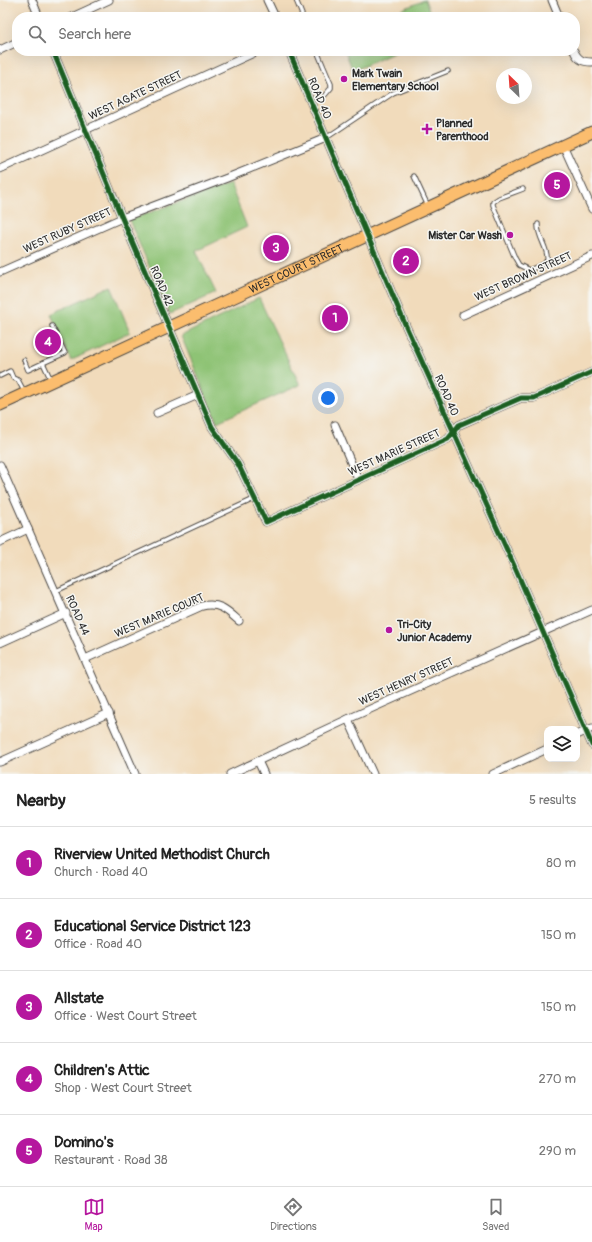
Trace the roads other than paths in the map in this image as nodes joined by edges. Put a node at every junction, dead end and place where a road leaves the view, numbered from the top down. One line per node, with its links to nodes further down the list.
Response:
1 (32, 0): 6 (street)
2 (109, 0): 7 (street)
3 (267, 0): 8 (street)
4 (296, 0): 9 (lane)
5 (552, 0): 10 (street)
6 (38, 12)
7 (83, 12)
8 (273, 12)
9 (301, 12)
10 (557, 12)
11 (12, 44): 12 (street)
12 (0, 50)
13 (55, 56): 21 (street, ROAD 42)
14 (247, 56): 21 (street, WEST AGATE STREET)
15 (291, 56): 23 (street, ROAD 40)
16 (319, 56): 20 (lane)
17 (576, 56): 18 (street)
18 (592, 62)
19 (448, 71): 23 (lane)
20 (325, 95)
21 (85, 130): 25 (street, WEST AGATE STREET); 30 (street, ROAD 42)
22 (592, 132): 24 (main road, WEST COURT STREET)
23 (326, 138): 30 (street, WEST RUBY STREET); 32 (street, ROAD 40)
24 (563, 144): 28 (main road, WEST COURT STREET); 29 (street)
25 (0, 169)
26 (414, 176): 28 (lane)
27 (523, 189): 31 (lane)
28 (428, 207): 32 (main road, WEST COURT STREET)
29 (592, 209)
30 (122, 218): 34 (street, WEST RUBY STREET); 37 (street, ROAD 42)
31 (538, 224)
32 (367, 235): 37 (main road, WEST COURT STREET); 48 (street, ROAD 40)
33 (592, 256): 35 (street, WEST BROWN STREET)
34 (0, 272)
35 (463, 315)
36 (52, 326): 39 (lane)
37 (169, 328): 42 (main road, WEST COURT STREET); 44 (street, ROAD 42)
38 (24, 360): 39 (lane)
39 (43, 363): 42 (lane)
40 (592, 372): 48 (street, WEST MARIE STREET)
41 (0, 376): 43 (lane)
42 (51, 381): 43 (main road, WEST COURT STREET)
43 (25, 393): 45 (main road, WEST COURT STREET)
44 (198, 395): 46 (street); 51 (street, ROAD 42)
45 (0, 405)
46 (157, 414)
47 (335, 425): 50 (street)
48 (453, 432): 50 (street, WEST MARIE STREET); 59 (street, ROAD 40)
49 (0, 465): 53 (street, ROAD 44)
50 (358, 479): 52 (street, WEST MARIE STREET)
51 (255, 499): 52 (street, ROAD 42); 55 (lane)
52 (266, 522)
53 (28, 529): 54 (street); 55 (street, ROAD 44)
54 (0, 542)
55 (56, 591): 57 (street, ROAD 44)
56 (592, 610): 59 (street, WEST HENRY STREET)
57 (66, 613): 60 (street); 61 (street, ROAD 44)
58 (239, 621): 61 (street, WEST MARIE COURT)
59 (543, 633): 63 (street, WEST HENRY STREET); 64 (street, ROAD 40)
60 (0, 643)
61 (85, 659): 62 (street, ROAD 44)
62 (108, 713): 68 (street); 69 (street, ROAD 44)
63 (348, 719): 67 (street, WEST HENRY STREET); 72 (street)
64 (589, 730): 65 (street, ROAD 40)
65 (592, 745)
66 (544, 750): 73 (street)
67 (258, 761): 70 (street, WEST HENRY STREET); 71 (street)
68 (0, 762)
69 (135, 774)
70 (230, 774)
71 (264, 774)
72 (373, 774)
73 (493, 774)

